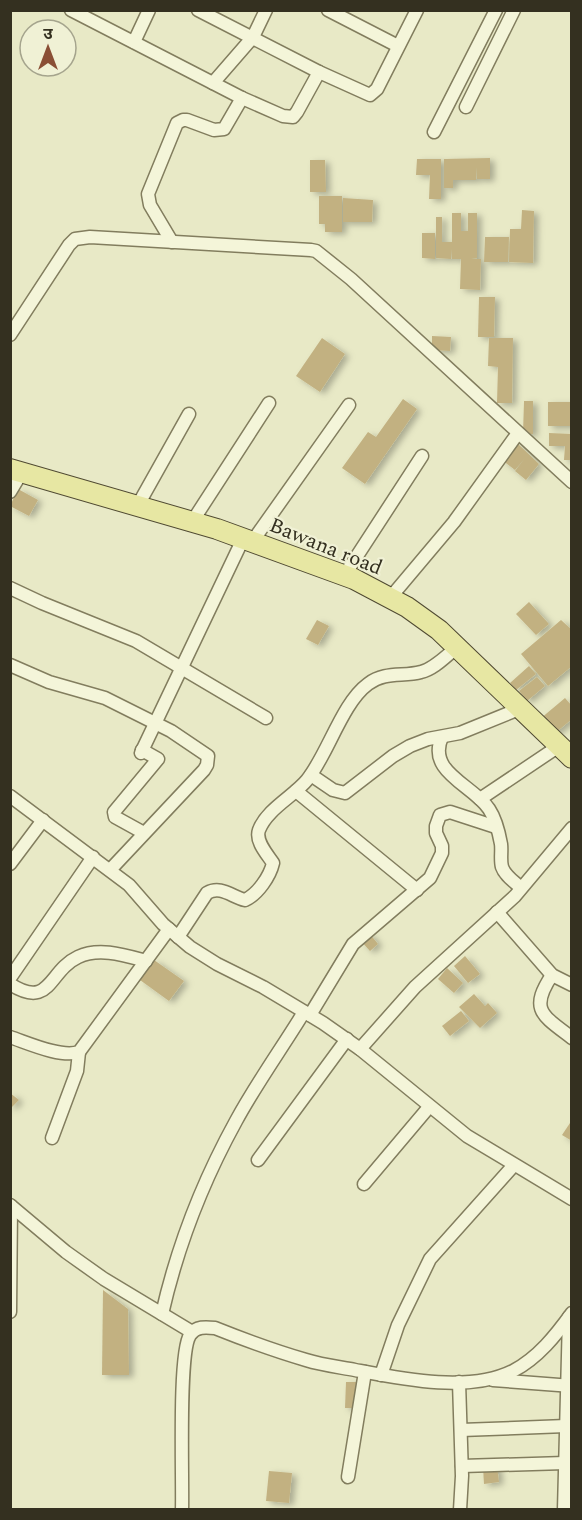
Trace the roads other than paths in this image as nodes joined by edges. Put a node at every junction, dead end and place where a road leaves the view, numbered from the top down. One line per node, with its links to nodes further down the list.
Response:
1 (71, 10): 11 (street)
2 (149, 10): 11 (street)
3 (198, 10): 9 (street)
4 (266, 10): 10 (street)
5 (328, 10): 12 (street)
6 (496, 10): 17 (street)
7 (514, 10): 16 (street)
8 (414, 12): 12 (street)
9 (215, 14): 10 (street)
10 (253, 37): 13 (street); 14 (street)
11 (134, 42): 14 (street)
12 (398, 46): 13 (street)
13 (319, 72): 15 (street)
14 (213, 83): 15 (street)
15 (242, 98): 18 (street)
16 (466, 107)
17 (434, 132)
18 (172, 242): 19 (street); 23 (street)
19 (10, 335)
20 (269, 403): 29 (street)
21 (349, 405): 30 (street)
22 (189, 414): 28 (street)
23 (518, 433): 26 (street); 33 (street)
24 (422, 456): 31 (street)
25 (16, 470): 27 (street); 28 (main road, Bawana road)
26 (572, 482)
27 (10, 492)
28 (138, 505): 29 (main road, Bawana road)
29 (192, 522): 30 (main road, Bawana road)
30 (248, 541): 31 (main road, Bawana road); 36 (street)
31 (344, 576): 33 (main road, Bawana road)
32 (10, 588): 36 (street)
33 (390, 598): 34 (main road, Bawana road)
34 (455, 649): 37 (main road, Bawana road); 42 (street)
35 (10, 665): 39 (street)
36 (181, 667): 38 (street); 39 (street)
37 (519, 709): 40 (street); 41 (main road, Bawana road)
38 (267, 718)
39 (155, 723): 49 (street); 49 (street)
40 (442, 737): 42 (street); 45 (street)
41 (565, 752): 45 (street)
42 (311, 775): 43 (street)
43 (296, 791): 54 (street); 56 (street)
44 (10, 796): 46 (street)
45 (480, 799): 47 (street)
46 (43, 820): 50 (street); 51 (street)
47 (496, 827): 53 (street); 54 (street)
48 (572, 828): 53 (street)
49 (144, 833): 52 (street)
50 (93, 857): 52 (street); 59 (street)
51 (10, 864)
52 (110, 870): 56 (street)
53 (521, 888): 55 (street)
54 (417, 890): 62 (street)
55 (497, 912): 58 (street); 66 (street)
56 (174, 933): 57 (street); 62 (street)
57 (146, 961): 60 (street); 67 (street)
58 (552, 975): 61 (street); 64 (street)
59 (10, 978)
60 (10, 984)
61 (572, 985)
62 (307, 1014): 65 (street); 76 (street)
63 (10, 1037): 67 (street)
64 (572, 1038)
65 (346, 1039): 66 (street); 70 (street)
66 (360, 1049): 68 (street)
67 (79, 1052): 69 (street)
68 (429, 1107): 71 (street); 72 (street)
69 (52, 1138)
70 (258, 1160)
71 (514, 1165): 73 (street); 81 (street)
72 (364, 1184)
73 (572, 1199)
74 (11, 1206): 75 (street); 76 (street)
75 (10, 1312)
76 (162, 1314): 78 (street)
77 (570, 1321): 79 (street); 82 (street)
78 (192, 1332): 80 (street); 91 (street)
79 (570, 1362): 84 (street)
80 (365, 1372): 81 (street); 89 (street)
81 (381, 1375): 83 (street)
82 (489, 1379): 83 (street); 84 (street)
83 (459, 1382): 86 (street)
84 (569, 1386): 85 (street)
85 (566, 1426): 86 (street); 87 (street)
86 (460, 1430): 88 (street)
87 (565, 1463): 88 (street); 90 (street)
88 (462, 1466): 92 (street)
89 (348, 1477)
90 (568, 1484): 93 (street)
91 (183, 1509)
92 (460, 1509)
93 (564, 1509)

